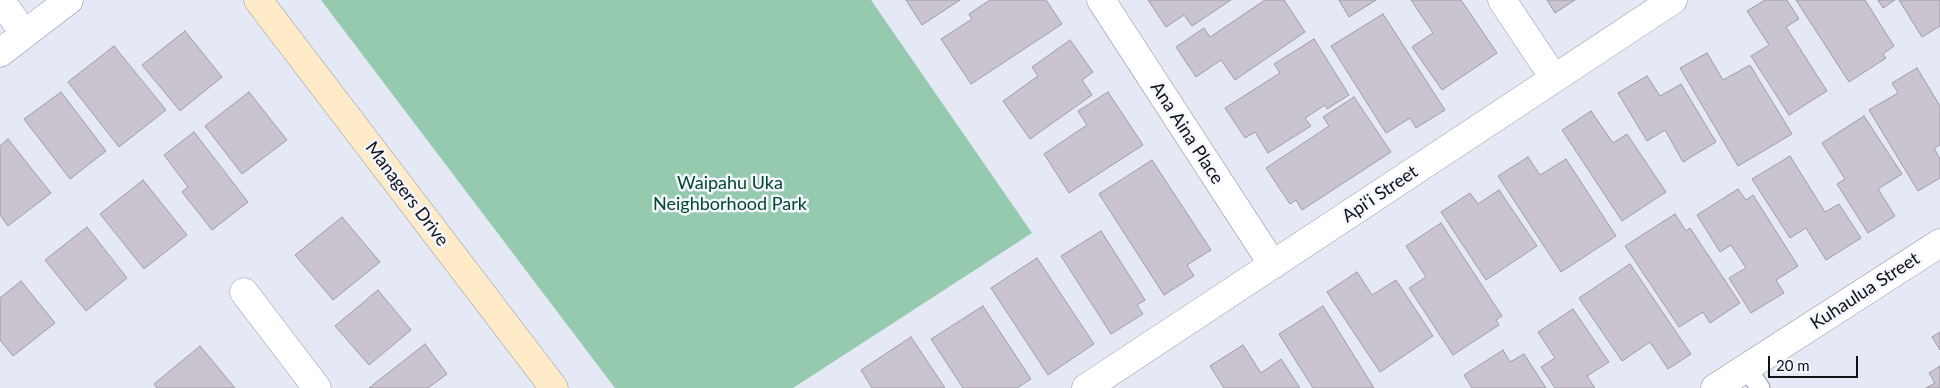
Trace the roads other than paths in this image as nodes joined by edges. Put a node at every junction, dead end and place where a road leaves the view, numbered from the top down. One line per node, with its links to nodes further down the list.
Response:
1 (0, 0): 7 (street)
2 (69, 0): 7 (street)
3 (258, 0): 15 (street, Managers Drive)
4 (1101, 0): 11 (street, Ana Aina Place)
5 (1502, 0): 9 (street)
6 (1673, 0): 9 (street, Apiʻi Street)
7 (25, 34): 8 (street)
8 (0, 53)
9 (1554, 78): 11 (street, Apiʻi Street)
10 (1940, 243): 13 (street, Kuhaulua Street)
11 (1274, 265): 16 (street, Apiʻi Street)
12 (244, 292): 14 (street)
13 (1753, 378): 17 (street, Kuhaulua Street)
14 (317, 388)
15 (554, 388)
16 (1086, 388)
17 (1715, 388)

